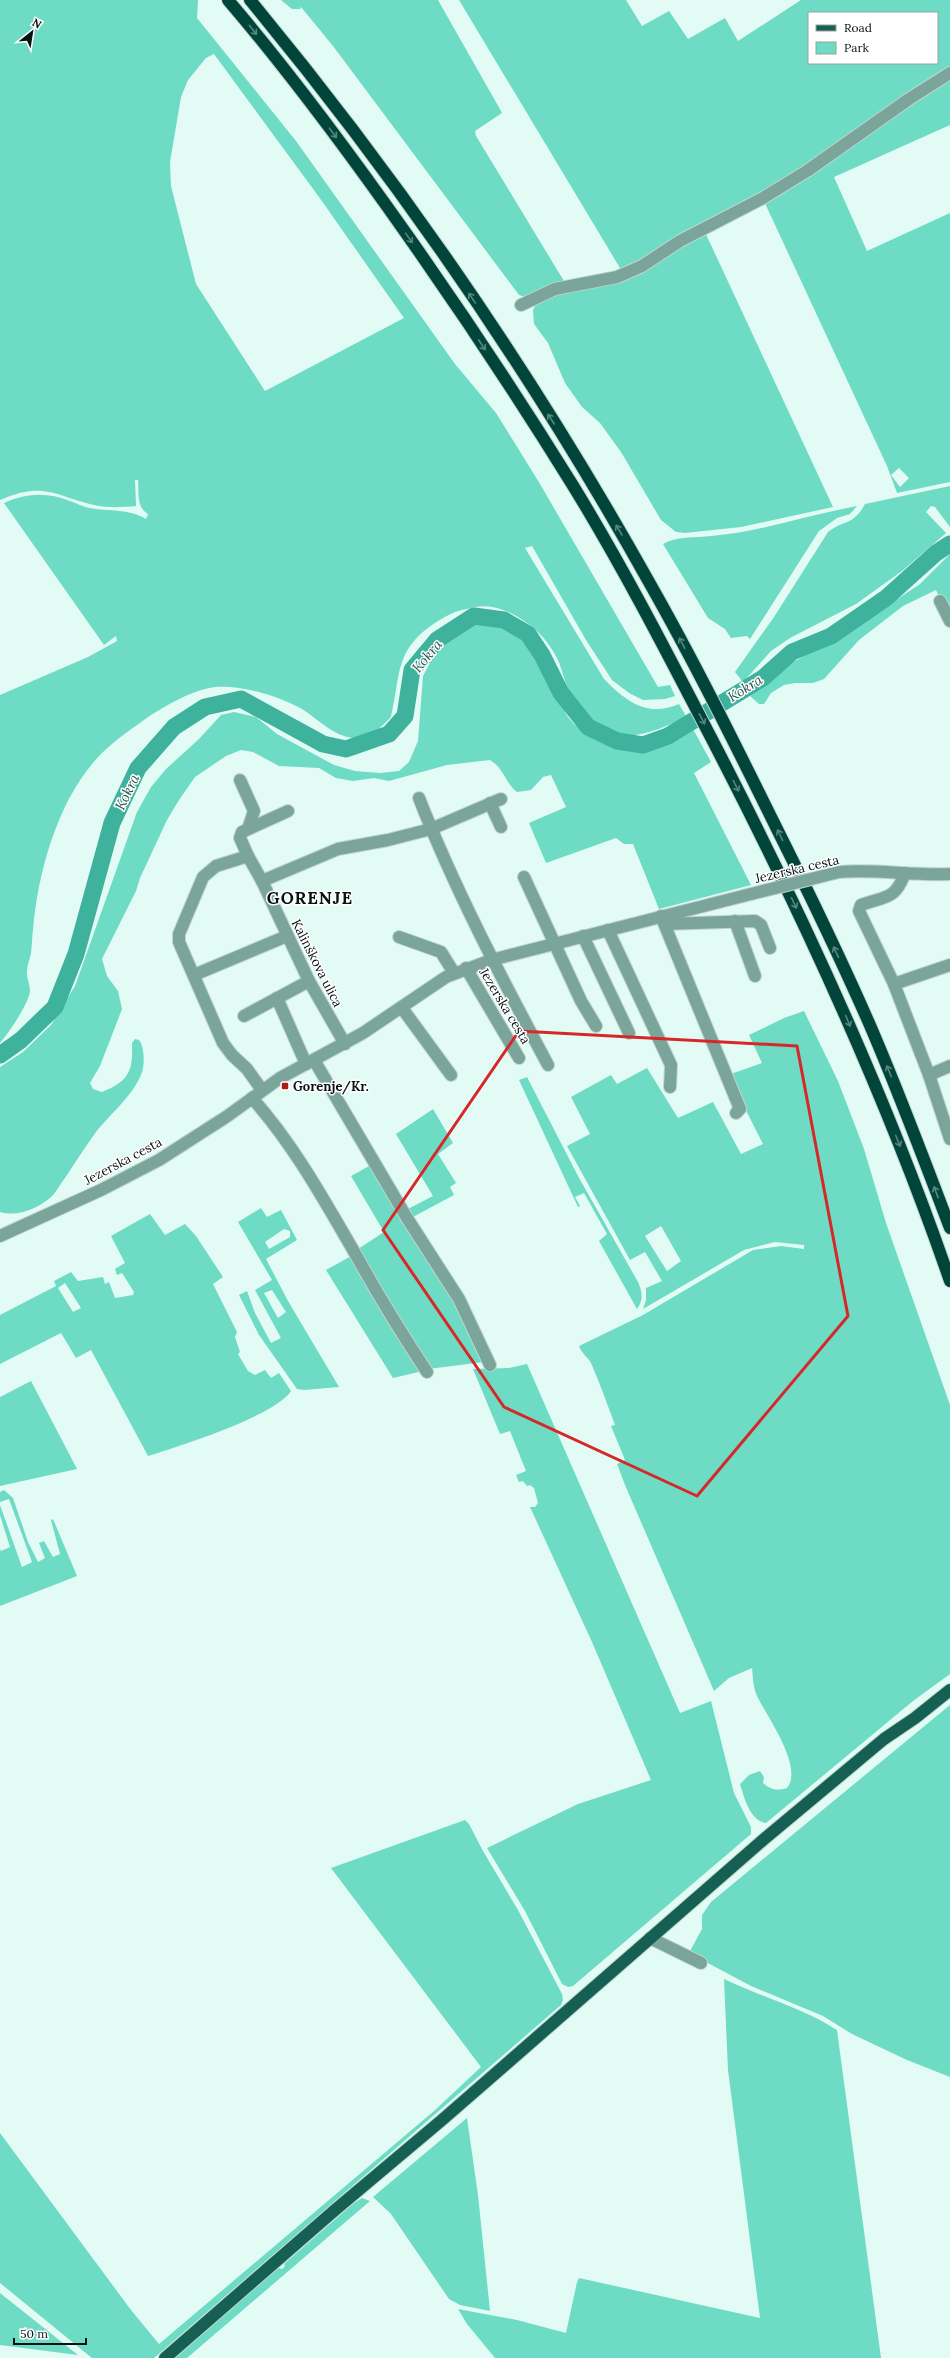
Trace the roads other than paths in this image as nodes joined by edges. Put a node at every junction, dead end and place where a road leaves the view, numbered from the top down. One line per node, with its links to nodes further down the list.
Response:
1 (228, 0): 52 (highway, one-way to 52)
2 (250, 0): 50 (highway, one-way to 2)
3 (950, 73): 4 (street)
4 (521, 305)
5 (940, 601): 6 (street)
6 (950, 621)
7 (240, 780): 11 (street)
8 (419, 798): 12 (street)
9 (288, 811): 11 (street)
10 (501, 827): 12 (street)
11 (248, 829): 13 (street, Kalinškova ulica)
12 (431, 829): 17 (street); 26 (street)
13 (248, 856): 17 (street, Kalinškova ulica); 30 (street)
14 (905, 873): 15 (street, Jezerska cesta); 18 (street, Jezerska cesta, bridge); 33 (street)
15 (946, 874)
16 (524, 876): 24 (street)
17 (262, 881): 21 (street, Kalinškova ulica)
18 (663, 920): 19 (street); 20 (street, Jezerska cesta); 48 (street)
19 (735, 921): 25 (street); 31 (street)
20 (608, 930): 22 (street, Jezerska cesta); 46 (street)
21 (287, 936): 30 (street); 32 (street, Kalinškova ulica)
22 (583, 936): 24 (street, Jezerska cesta); 38 (street)
23 (399, 937): 29 (street)
24 (554, 944): 26 (street, Jezerska cesta); 37 (street)
25 (770, 948)
26 (491, 960): 28 (street, Jezerska cesta); 42 (street, Jezerska cesta)
27 (950, 965): 33 (street)
28 (466, 968): 29 (street, Jezerska cesta); 40 (street, Jezerska cesta)
29 (454, 973): 35 (street, Jezerska cesta)
30 (194, 975): 47 (street)
31 (755, 976)
32 (309, 981): 34 (street); 39 (street, Kalinškova ulica)
33 (894, 984): 45 (street)
34 (277, 998): 36 (street); 41 (street)
35 (402, 1008): 39 (street, Jezerska cesta); 44 (street)
36 (244, 1016)
37 (596, 1026)
38 (629, 1033)
39 (345, 1044): 41 (street, Jezerska cesta)
40 (519, 1058)
41 (310, 1062): 47 (street, Jezerska cesta); 53 (street)
42 (548, 1065)
43 (950, 1066): 45 (street)
44 (451, 1075)
45 (929, 1075): 49 (street)
46 (670, 1087)
47 (257, 1094): 51 (street, Jezerska cesta); 54 (street)
48 (736, 1113)
49 (950, 1140)
50 (950, 1228)
51 (0, 1236)
52 (950, 1281)
53 (490, 1365)
54 (427, 1372)
55 (950, 1690): 56 (main road)
56 (650, 1938): 57 (street); 58 (main road)
57 (701, 1963)
58 (165, 2358)

